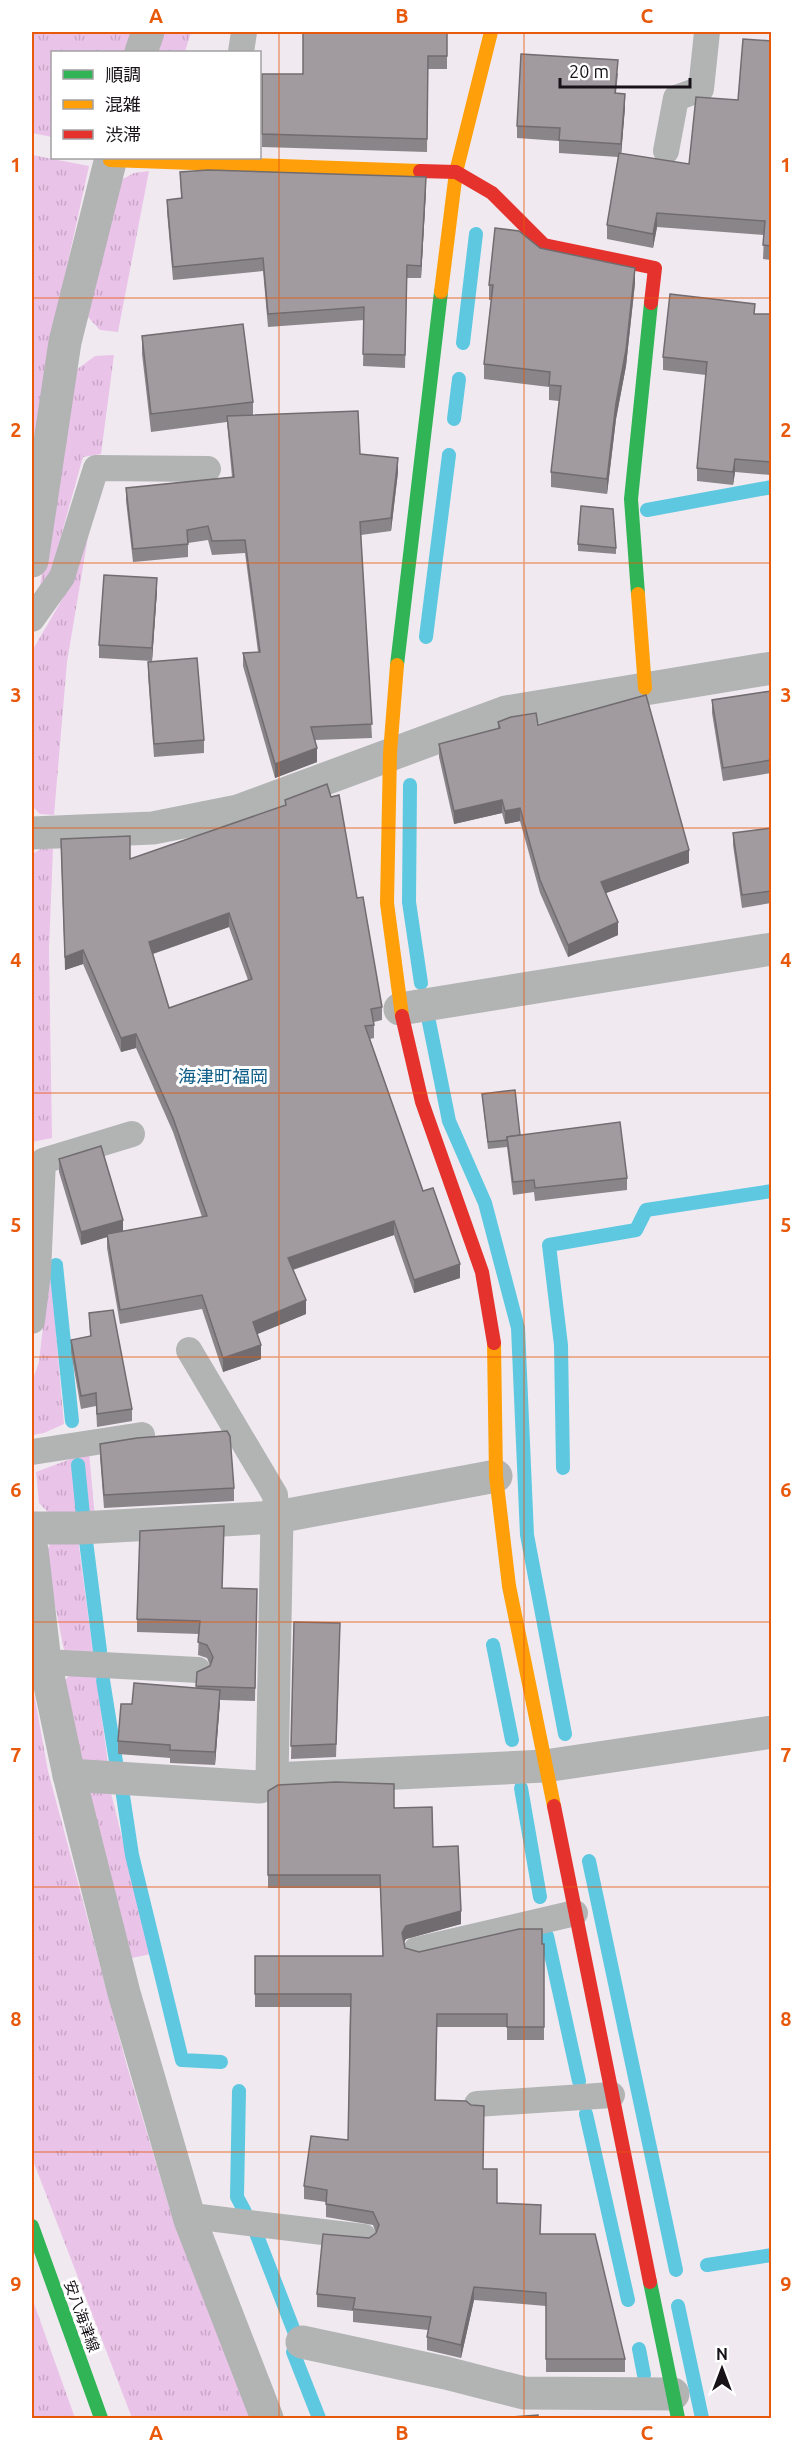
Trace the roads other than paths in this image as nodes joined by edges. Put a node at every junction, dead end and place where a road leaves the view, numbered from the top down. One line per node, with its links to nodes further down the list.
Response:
1 (147, 32): 5 (street)
2 (244, 32): 6 (lane)
3 (491, 32): 10 (street)
4 (707, 32): 7 (lane)
5 (141, 51)
6 (242, 51)
7 (666, 151)
8 (111, 159): 9 (street); 12 (street)
9 (250, 161): 10 (street)
10 (456, 172): 15 (street); 16 (street)
11 (208, 469): 13 (lane)
12 (32, 561)
13 (32, 620)
14 (771, 668): 15 (street)
15 (645, 688): 16 (street)
16 (390, 753): 17 (street); 19 (street)
17 (32, 833)
18 (771, 949): 19 (street)
19 (400, 1009): 25 (street)
20 (132, 1134): 21 (lane)
21 (32, 1321)
22 (189, 1350): 26 (lane)
23 (142, 1435): 24 (lane)
24 (32, 1452)
25 (496, 1476): 26 (street); 32 (street)
26 (277, 1517): 27 (street); 34 (street)
27 (32, 1528)
28 (32, 1550): 29 (street)
29 (45, 1662): 30 (lane); 33 (street)
30 (198, 1670)
31 (771, 1732): 32 (street)
32 (544, 1766): 34 (street); 35 (street)
33 (69, 1775): 34 (street); 39 (street)
34 (272, 1779)
35 (575, 1913): 36 (lane); 37 (street)
36 (416, 1950)
37 (612, 2095): 38 (lane); 43 (street)
38 (477, 2104)
39 (190, 2220): 41 (lane); 45 (street)
40 (32, 2226): 44 (street, 安八海津線)
41 (364, 2237)
42 (302, 2342): 43 (street)
43 (675, 2406)
44 (101, 2418)
45 (267, 2418)

